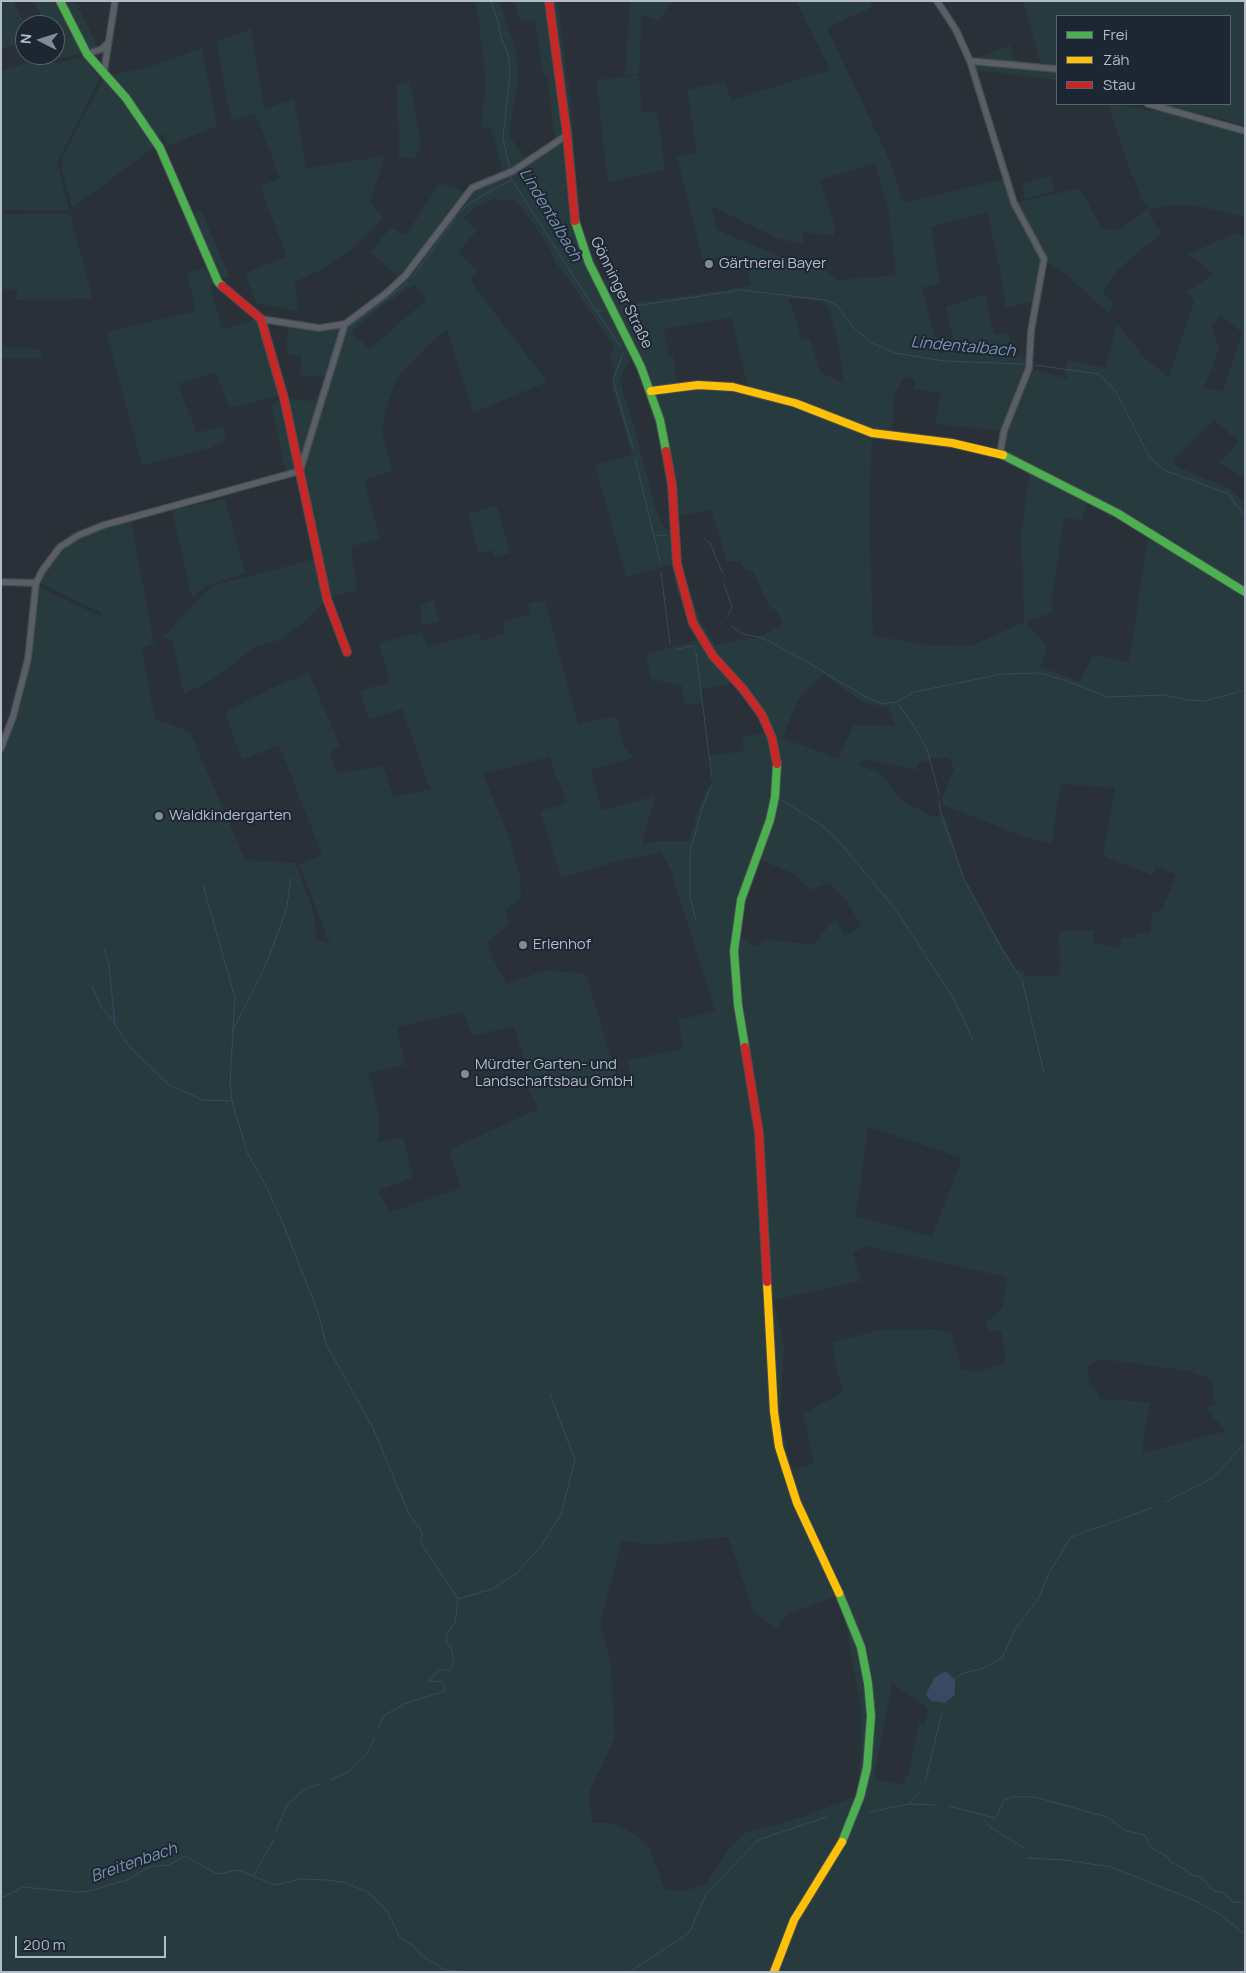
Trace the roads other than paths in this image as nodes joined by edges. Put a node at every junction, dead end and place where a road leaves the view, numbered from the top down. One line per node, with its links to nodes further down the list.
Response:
1 (60, 1): 6 (street)
2 (115, 1): 5 (street)
3 (549, 1): 12 (street, Gönninger Straße)
4 (937, 1): 7 (street)
5 (107, 44): 6 (street); 9 (street)
6 (87, 54): 9 (street)
7 (970, 61): 8 (street); 16 (street)
8 (1056, 69)
9 (104, 72): 13 (street)
10 (1152, 105): 11 (street)
11 (1245, 131)
12 (567, 135): 14 (street); 15 (street, Gönninger Straße)
13 (261, 319): 14 (street); 17 (street)
14 (345, 324): 17 (street)
15 (651, 391): 16 (street); 23 (street, Gönninger Straße)
16 (1000, 454): 20 (street)
17 (300, 471): 19 (street); 21 (street)
18 (1, 582): 19 (street)
19 (36, 583): 22 (street)
20 (1245, 592)
21 (347, 652)
22 (1, 748)
23 (774, 1972)

